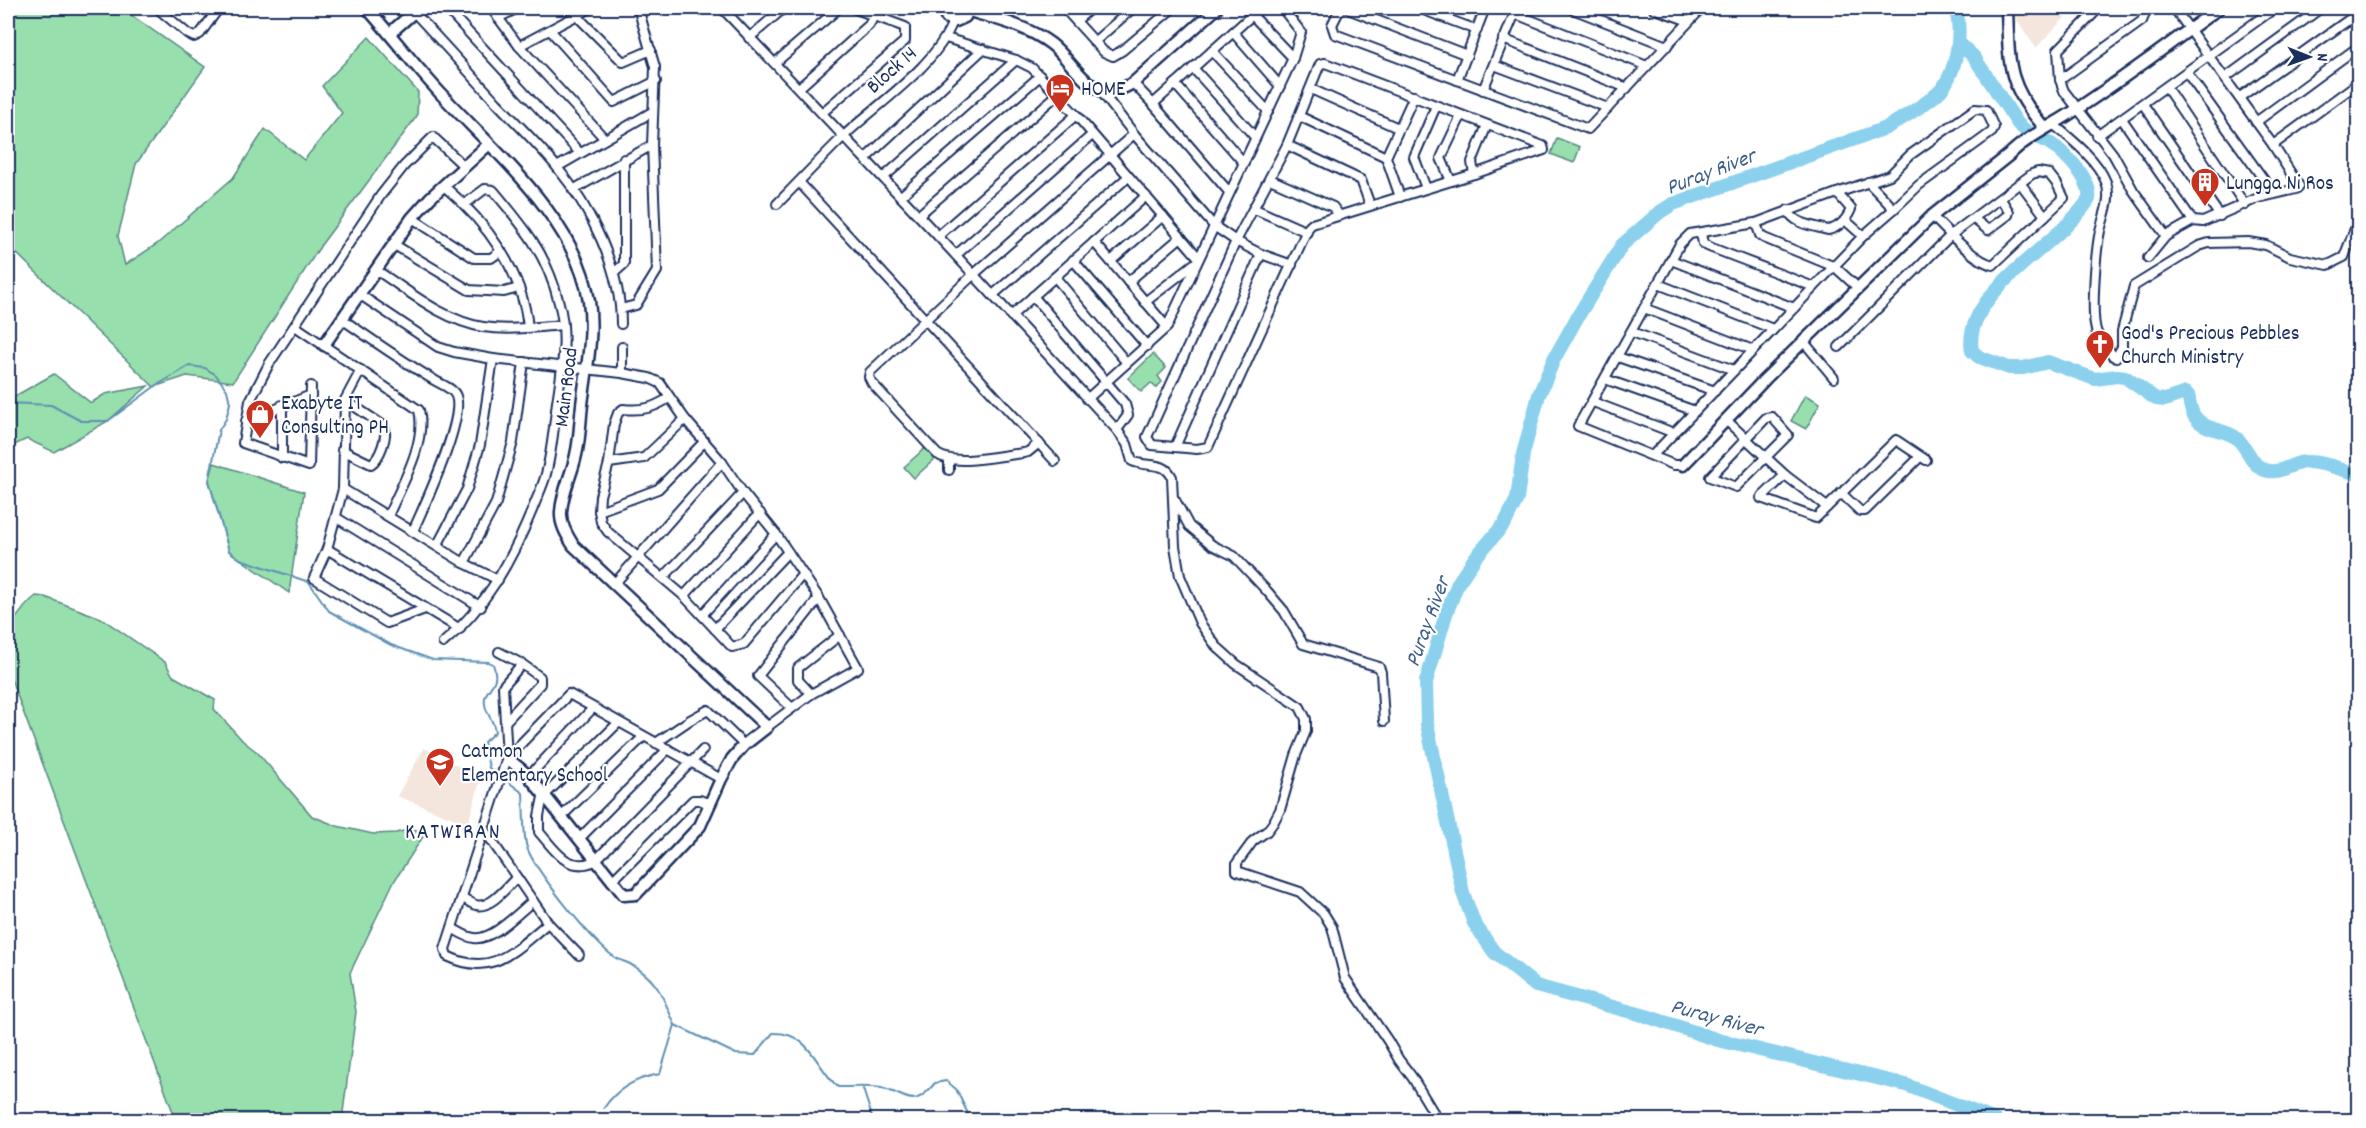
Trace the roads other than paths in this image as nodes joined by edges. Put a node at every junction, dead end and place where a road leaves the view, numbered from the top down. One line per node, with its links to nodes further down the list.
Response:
1 (157, 8): 2 (street)
2 (219, 8)
3 (367, 8): 49 (street, Main Road)
4 (446, 8): 114 (street)
5 (491, 8): 41 (street)
6 (518, 8): 41 (street)
7 (591, 8): 38 (street)
8 (638, 8): 59 (street)
9 (734, 8): 37 (street)
10 (784, 8): 51 (street)
11 (839, 8): 65 (street)
12 (853, 8): 40 (street)
13 (941, 8): 43 (street)
14 (1064, 8): 44 (street)
15 (1091, 8): 44 (street)
16 (1133, 8): 54 (street)
17 (1173, 8): 54 (street)
18 (1217, 8): 75 (street)
19 (1260, 8): 39 (street)
20 (1282, 8): 63 (street)
21 (1418, 8): 48 (street)
22 (1485, 8): 48 (street)
23 (1570, 8): 56 (street)
24 (1656, 8): 45 (street)
25 (1702, 8): 45 (street)
26 (2007, 8): 102 (street)
27 (2099, 8): 73 (street)
28 (2140, 8): 73 (street)
29 (2174, 8): 46 (street)
30 (2219, 8): 46 (street)
31 (2275, 8): 62 (street)
32 (2320, 8): 71 (street)
33 (2348, 8): 42 (street)
34 (412, 9): 49 (street); 121 (street)
35 (969, 9): 43 (street); 83 (street)
36 (1515, 10): 53 (street); 67 (street)
37 (725, 11): 51 (street)
38 (576, 15): 47 (street); 59 (street)
39 (1252, 15): 50 (street); 63 (street)
40 (873, 16): 80 (street); 95 (street)
41 (498, 18): 55 (street)
42 (2356, 19): 87 (street)
43 (953, 21): 52 (street, Block 14)
44 (1076, 21): 54 (street)
45 (1689, 21): 56 (street)
46 (2189, 29): 62 (street); 92 (street)
47 (550, 30): 55 (street); 74 (street)
48 (1477, 30): 61 (street)
49 (387, 31): 110 (street, Main Road)
50 (1233, 32): 60 (street); 78 (street)
51 (749, 38): 65 (street)
52 (946, 38): 58 (street); 106 (street, Block 14)
53 (1503, 39): 66 (street); 81 (street)
54 (1094, 42)
55 (519, 46): 109 (street)
56 (1667, 46): 67 (street)
57 (2358, 47): 100 (street)
58 (982, 49): 64 (street); 116 (street)
59 (651, 50): 74 (street)
60 (1212, 51): 68 (street); 93 (street)
61 (1467, 55): 72 (street); 72 (street)
62 (2209, 55): 69 (street); 71 (street)
63 (1293, 58): 78 (street)
64 (1016, 60): 70 (street); 123 (street)
65 (775, 63): 80 (street)
66 (1494, 65): 84 (street); 91 (street)
67 (1647, 66): 81 (street)
68 (1193, 68): 77 (street); 108 (street)
69 (2187, 73): 79 (street); 135 (street)
70 (1040, 76): 85 (street); 136 (street)
71 (2225, 78): 87 (street)
72 (1457, 80): 84 (street)
73 (2060, 80): 92 (street)
74 (656, 81): 94 (street)
75 (1133, 83): 83 (street); 88 (street)
76 (2358, 83): 113 (street)
77 (1175, 84): 88 (street); 119 (street)
78 (1280, 86): 93 (street)
79 (2166, 87): 89 (street); 143 (street)
80 (799, 88): 95 (street)
81 (1627, 88): 91 (street)
82 (1311, 89): 86 (street); 97 (street); 103 (street)
83 (1100, 90): 104 (street)
84 (1483, 90): 91 (street)
85 (1057, 95): 96 (street); 147 (street)
86 (1414, 96): 90 (street); 103 (street)
87 (2240, 97): 100 (street)
88 (1153, 104): 133 (street)
89 (2143, 104): 99 (street); 152 (street)
90 (1436, 105): 98 (street); 131 (street)
91 (1608, 108)
92 (2077, 110): 102 (street); 107 (street)
93 (1268, 111): 108 (street)
94 (652, 112): 109 (street); 111 (street)
95 (823, 112): 106 (street)
96 (1076, 115): 105 (street); 163 (street)
97 (1299, 116): 112 (street); 117 (street)
98 (1461, 116): 101 (street); 126 (street)
99 (2122, 119): 107 (street); 156 (street)
100 (2256, 122): 113 (street)
101 (1487, 125): 122 (street); 122 (street)
102 (2049, 126): 150 (street); 157 (street)
103 (1398, 128): 117 (street)
104 (1134, 134): 115 (street); 159 (street)
105 (1092, 135): 115 (street); 172 (street)
106 (844, 136): 116 (street); 127 (street, Block 14)
107 (2097, 136): 165 (street)
108 (1255, 137): 119 (street)
109 (605, 140): 114 (street)
110 (488, 145): 120 (street); 217 (street, Main Road)
111 (652, 145): 118 (street); 195 (street)
112 (1287, 145): 125 (street); 142 (street)
113 (2273, 145): 135 (street)
114 (580, 153): 121 (street)
115 (1110, 156): 124 (street); 182 (street)
116 (866, 158): 123 (street)
117 (1386, 158): 138 (street)
118 (624, 159): 132 (street); 181 (street)
119 (1244, 162): 133 (street)
120 (465, 166): 130 (street); 201 (street)
121 (557, 167): 132 (street)
122 (1474, 174): 126 (street)
123 (884, 177): 136 (street)
124 (1128, 177): 137 (street); 190 (street)
125 (1270, 179): 144 (street); 148 (street)
126 (1451, 181): 131 (street)
127 (799, 182): 141 (street, Block 14); 198 (street)
128 (1868, 182): 134 (street); 145 (street); 145 (street)
129 (2021, 184): 139 (street); 151 (street); 151 (street)
130 (444, 186): 140 (street); 153 (street)
131 (1426, 188): 138 (street)
132 (573, 190): 181 (street)
133 (1229, 192): 159 (street)
134 (1837, 192): 146 (street); 155 (street)
135 (2274, 195): 143 (street)
136 (901, 196): 147 (street)
137 (1146, 196): 149 (street); 167 (street)
138 (1400, 196): 142 (street)
139 (2001, 199): 154 (street); 154 (street)
140 (465, 204): 170 (street); 200 (street)
141 (777, 204)
142 (1371, 205): 148 (street)
143 (2245, 205): 152 (street)
144 (1255, 209): 160 (street); 168 (street)
145 (1894, 209): 164 (street)
146 (1788, 210): 155 (street); 158 (street)
147 (920, 215): 163 (street)
148 (1339, 215): 160 (street)
149 (1163, 216): 166 (street); 177 (street)
150 (1932, 216): 162 (street); 187 (street)
151 (2044, 216): 162 (street)
152 (2220, 216): 156 (street)
153 (412, 218): 169 (street); 170 (street)
154 (1974, 219): 162 (street)
155 (1845, 220): 164 (street)
156 (2193, 221): 165 (street)
157 (2358, 221)
158 (1756, 223): 161 (street); 179 (street)
159 (1214, 226): 168 (street); 175 (street)
160 (1307, 232): 178 (street)
161 (1701, 233): 176 (street); 186 (street)
162 (1951, 235): 210 (street)
163 (938, 236): 172 (street)
164 (1863, 236): 179 (street)
165 (2166, 236): 173 (street)
166 (1181, 237): 175 (street); 184 (street)
167 (1094, 242): 174 (street); 177 (street)
168 (1236, 242): 171 (street); 239 (street)
169 (393, 244): 180 (street); 188 (street)
170 (501, 251): 188 (street)
171 (1261, 254): 178 (street); 239 (street)
172 (956, 255): 182 (street)
173 (2148, 258)
174 (1073, 260): 183 (street); 208 (street)
175 (1197, 260): 192 (street); 202 (street)
176 (1671, 260): 185 (street); 194 (street)
177 (1111, 261): 184 (street)
178 (1292, 265): 239 (street)
179 (1835, 267): 186 (street); 187 (street)
180 (376, 270): 189 (street); 203 (street)
181 (614, 273): 195 (street)
182 (973, 275): 190 (street); 198 (street)
183 (1055, 277): 191 (street); 215 (street)
184 (1128, 282): 192 (street)
185 (1658, 284): 193 (street); 204 (street)
186 (1814, 287): 194 (street)
187 (1857, 287): 206 (street)
188 (519, 288): 203 (street)
189 (359, 294): 197 (street); 213 (street)
190 (993, 295): 196 (street)
191 (1033, 296): 196 (street); 223 (street)
192 (1146, 302): 202 (street)
193 (1644, 308): 205 (street); 211 (street)
194 (1794, 308): 204 (street)
195 (621, 309): 199 (street)
196 (1011, 316): 226 (street)
197 (342, 319): 207 (street); 260 (street)
198 (926, 320): 238 (street); 244 (street)
199 (621, 324)
200 (563, 325): 203 (street); 216 (street)
201 (295, 326): 207 (street); 233 (street)
202 (1167, 327): 208 (street)
203 (528, 328)
204 (1773, 329): 211 (street)
205 (1632, 332): 212 (street); 219 (street)
206 (1804, 342): 221 (street); 232 (street)
207 (324, 345): 218 (street)
208 (1147, 346): 215 (street)
209 (622, 347): 220 (street)
210 (1839, 347)
211 (1753, 350): 219 (street)
212 (1618, 357): 222 (street); 224 (street)
213 (493, 359): 214 (street); 262 (street)
214 (524, 362): 216 (street); 266 (street)
215 (1127, 363): 223 (street)
216 (563, 365): 217 (street); 269 (street)
217 (588, 369): 220 (street); 270 (street, Main Road)
218 (361, 370): 227 (street); 258 (street)
219 (1734, 370): 224 (street)
220 (622, 373): 225 (street)
221 (1834, 378)
222 (1605, 379): 228 (street); 230 (street)
223 (1107, 382): 226 (street); 234 (street)
224 (1714, 391): 230 (street)
225 (669, 398): 231 (street); 247 (street)
226 (1087, 399): 234 (street)
227 (345, 400): 240 (street); 240 (street)
228 (1593, 402): 235 (street); 241 (street)
229 (282, 405): 233 (street); 243 (street); 243 (street)
230 (1695, 411): 235 (street)
231 (686, 419): 237 (street); 247 (street)
232 (1726, 420): 236 (street); 248 (street)
233 (246, 421): 243 (street)
234 (1117, 430): 254 (street)
235 (1674, 433): 241 (street)
236 (1746, 439): 242 (street); 242 (street); 242 (street)
237 (704, 442): 246 (street); 256 (street)
238 (1039, 443): 244 (street); 245 (street)
239 (1174, 447)
240 (342, 450): 251 (street)
241 (1653, 455): 248 (street)
242 (1765, 457): 250 (street)
243 (282, 458)
244 (949, 460): 249 (street)
245 (1055, 460)
246 (722, 462): 252 (street); 265 (street)
247 (609, 463): 256 (street)
248 (1683, 465)
249 (950, 470)
250 (1785, 475): 255 (street); 255 (street)
251 (343, 489): 258 (street); 259 (street)
252 (743, 493): 257 (street); 268 (street)
253 (1841, 493): 253 (street); 255 (street)
254 (1174, 498): 285 (street); 311 (street)
255 (1827, 507)
256 (598, 511): 265 (street)
257 (760, 513): 261 (street); 271 (street)
258 (388, 516): 260 (street)
259 (337, 518): 263 (street); 273 (street)
260 (413, 531): 262 (street)
261 (776, 534): 264 (street); 275 (street)
262 (437, 546): 266 (street)
263 (327, 549): 274 (street); 274 (street)
264 (788, 552): 267 (street); 277 (street)
265 (636, 557): 268 (street); 270 (street)
266 (464, 562): 269 (street)
267 (803, 574): 272 (street); 277 (street)
268 (663, 578): 271 (street)
269 (498, 580): 273 (street)
270 (615, 583): 288 (street, Main Road)
271 (684, 596): 275 (street)
272 (819, 598): 278 (street); 284 (street)
273 (481, 607): 276 (street)
274 (425, 609): 276 (street)
275 (702, 615): 277 (street)
276 (460, 629): 279 (street)
277 (715, 629)
278 (840, 635): 282 (street); 282 (street)
279 (443, 643)
280 (499, 652): 281 (street)
281 (522, 664): 286 (street); 286 (street)
282 (811, 694): 284 (street)
283 (592, 708): 287 (street); 294 (street); 296 (street)
284 (792, 708): 288 (street)
285 (1384, 721)
286 (505, 722): 294 (street)
287 (618, 723): 289 (street); 298 (street)
288 (766, 727): 291 (street)
289 (643, 736): 290 (street); 300 (street)
290 (657, 743): 291 (street); 292 (street)
291 (744, 745): 297 (street)
292 (668, 749): 295 (street); 302 (street)
293 (703, 750): 295 (street)
294 (507, 759): 296 (street); 301 (street)
295 (690, 761): 297 (street); 303 (street)
296 (529, 776): 298 (street)
297 (721, 779): 299 (street)
298 (543, 796): 300 (street); 303 (street)
299 (710, 804): 305 (street); 305 (street)
300 (561, 817): 302 (street)
301 (485, 831): 304 (street); 306 (street)
302 (579, 839): 303 (street)
303 (595, 861): 305 (street)
304 (516, 878): 306 (street); 307 (street)
305 (612, 881)
306 (463, 898): 309 (street)
307 (533, 901): 308 (street); 309 (street)
308 (548, 923): 309 (street); 310 (street)
309 (452, 928)
310 (579, 955)
311 (1438, 1120)

